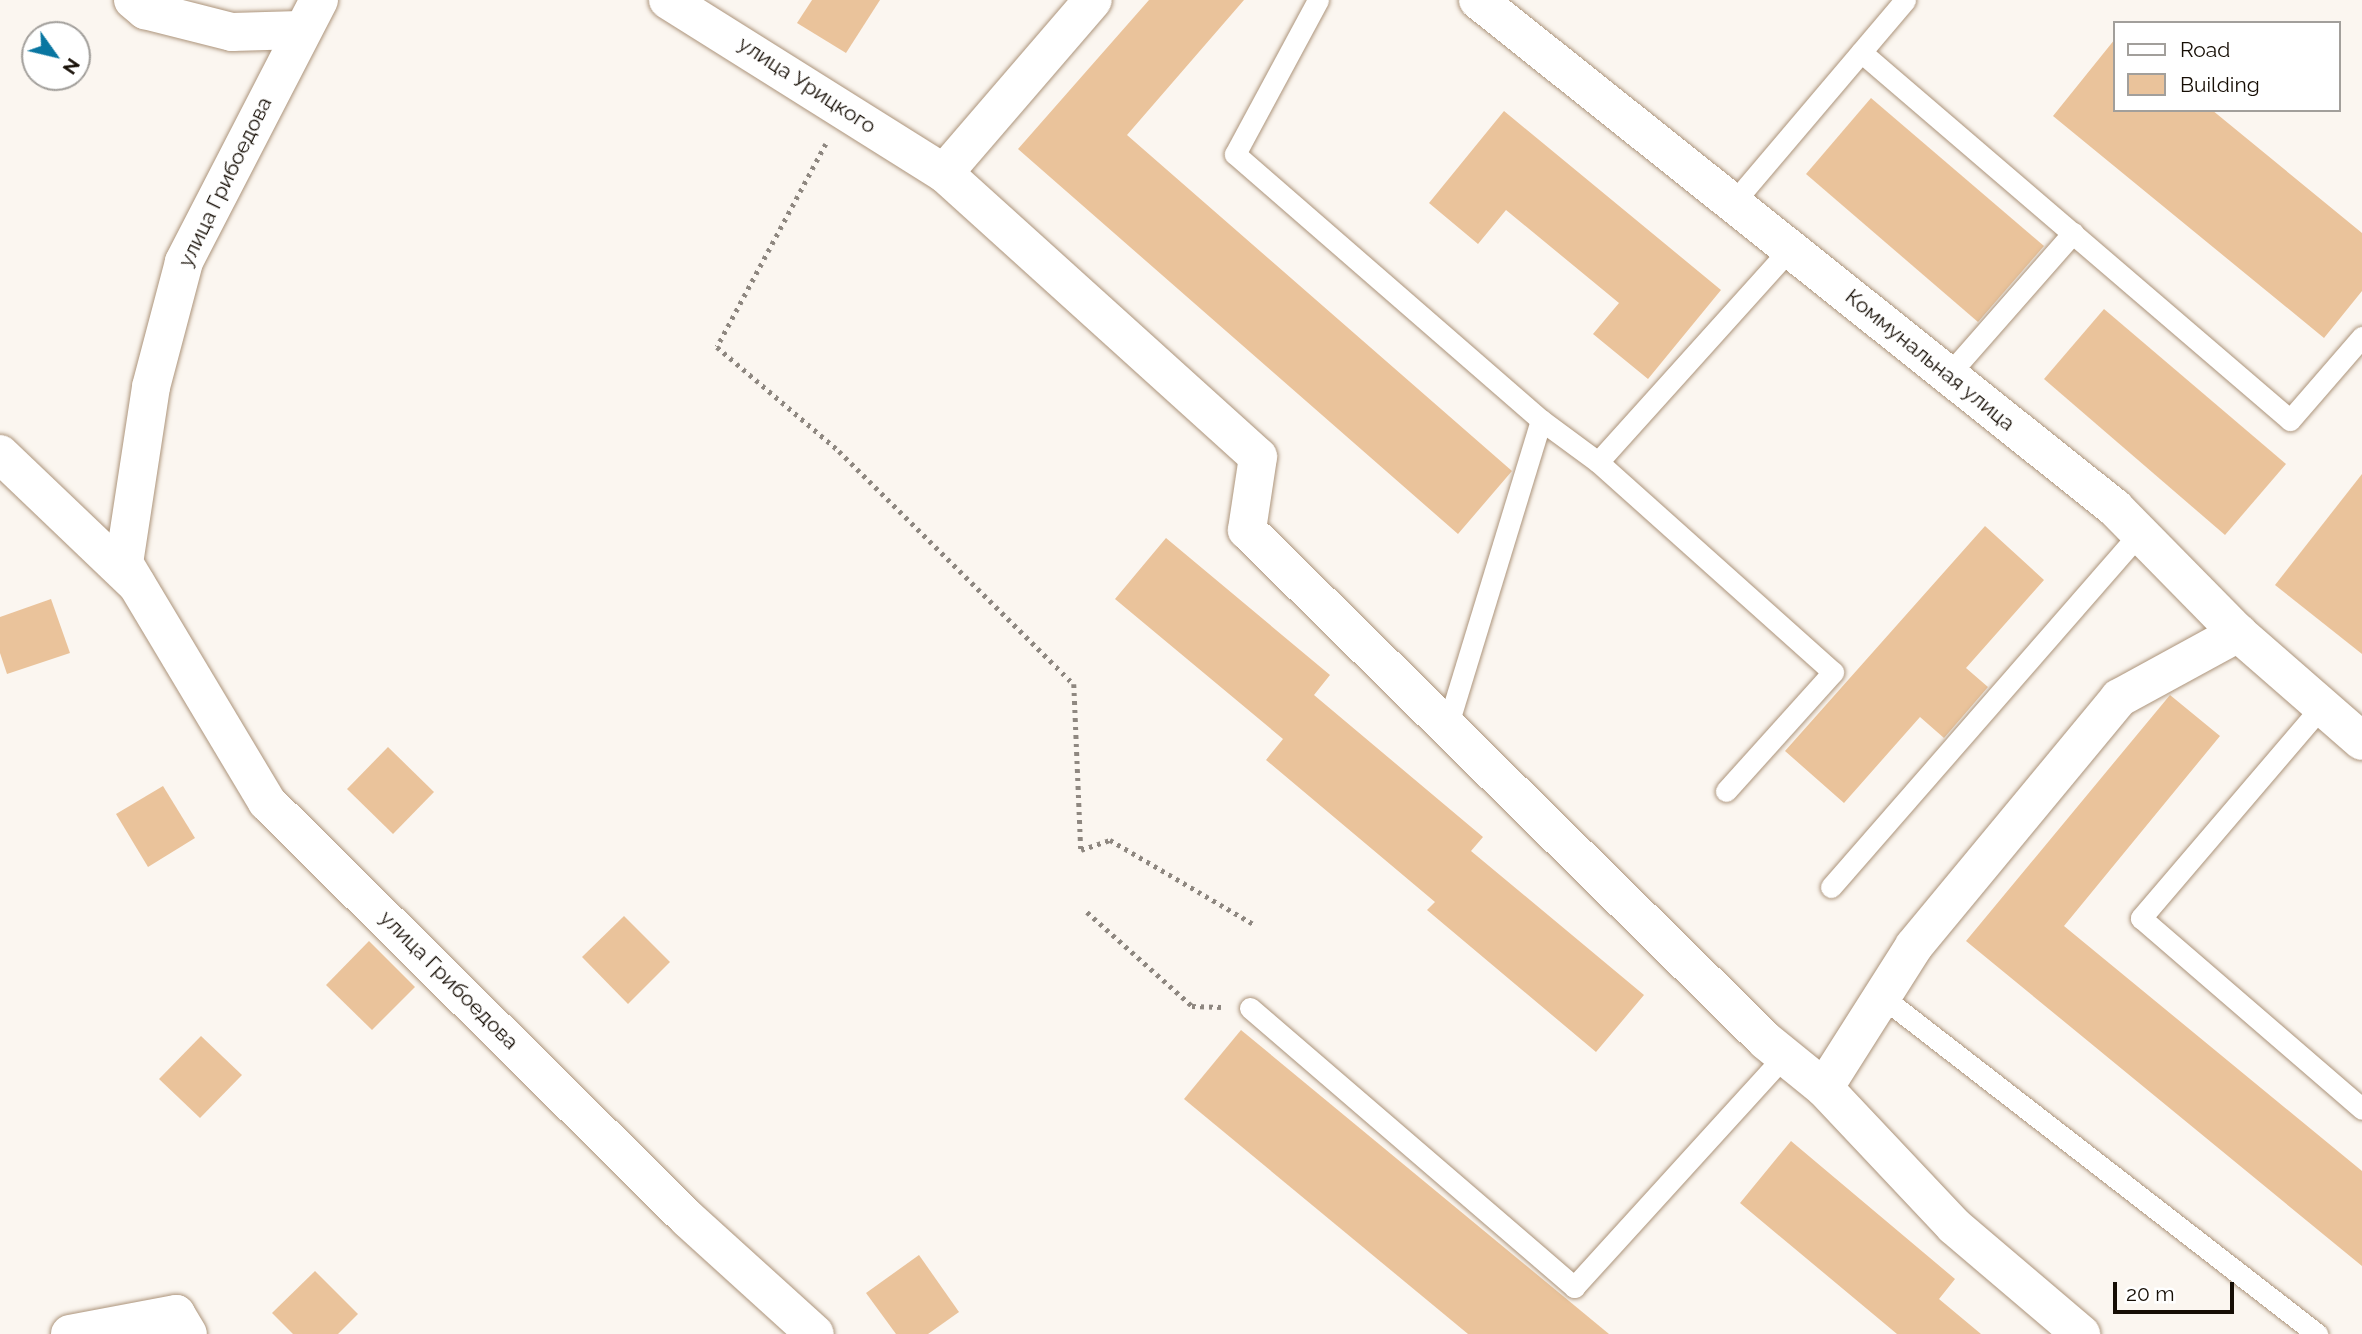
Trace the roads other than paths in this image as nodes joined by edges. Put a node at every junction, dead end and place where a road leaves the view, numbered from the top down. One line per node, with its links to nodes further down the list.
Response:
1 (133, 0): 7 (street)
2 (668, 0): 9 (street, улица Урицкого)
3 (1093, 0): 9 (street)
4 (1318, 0): 15 (lane)
5 (1478, 0): 10 (street, Коммунальная улица)
6 (1905, 0): 8 (lane)
7 (309, 15): 19 (street, улица Грибоедова)
8 (1861, 52): 10 (lane); 11 (lane)
9 (944, 173): 22 (street, улица Урицкого)
10 (1733, 203): 12 (street, Коммунальная улица)
11 (2073, 233): 13 (lane); 14 (lane)
12 (1790, 249): 14 (street, Коммунальная улица); 17 (lane)
13 (2362, 337)
14 (1948, 374): 18 (street, Коммунальная улица)
15 (1541, 420): 17 (lane); 22 (lane)
16 (0, 454): 19 (street, улица Грибоедова)
17 (1598, 462): 24 (lane)
18 (2140, 533): 20 (street, Коммунальная улица); 25 (lane)
19 (136, 584): 33 (street, улица Грибоедова)
20 (2238, 633): 21 (street, Коммунальная улица); 26 (street)
21 (2322, 706): 23 (street, Коммунальная улица); 30 (lane)
22 (1447, 727): 28 (street)
23 (2362, 741)
24 (1726, 791)
25 (1831, 887)
26 (1881, 996): 29 (street); 35 (lane)
27 (1250, 1008): 28 (lane)
28 (1784, 1056): 29 (street)
29 (1824, 1088): 34 (street)
30 (2362, 1109)
31 (182, 1324): 32 (street)
32 (69, 1334)
33 (815, 1334)
34 (2081, 1334)
35 (2317, 1334)

